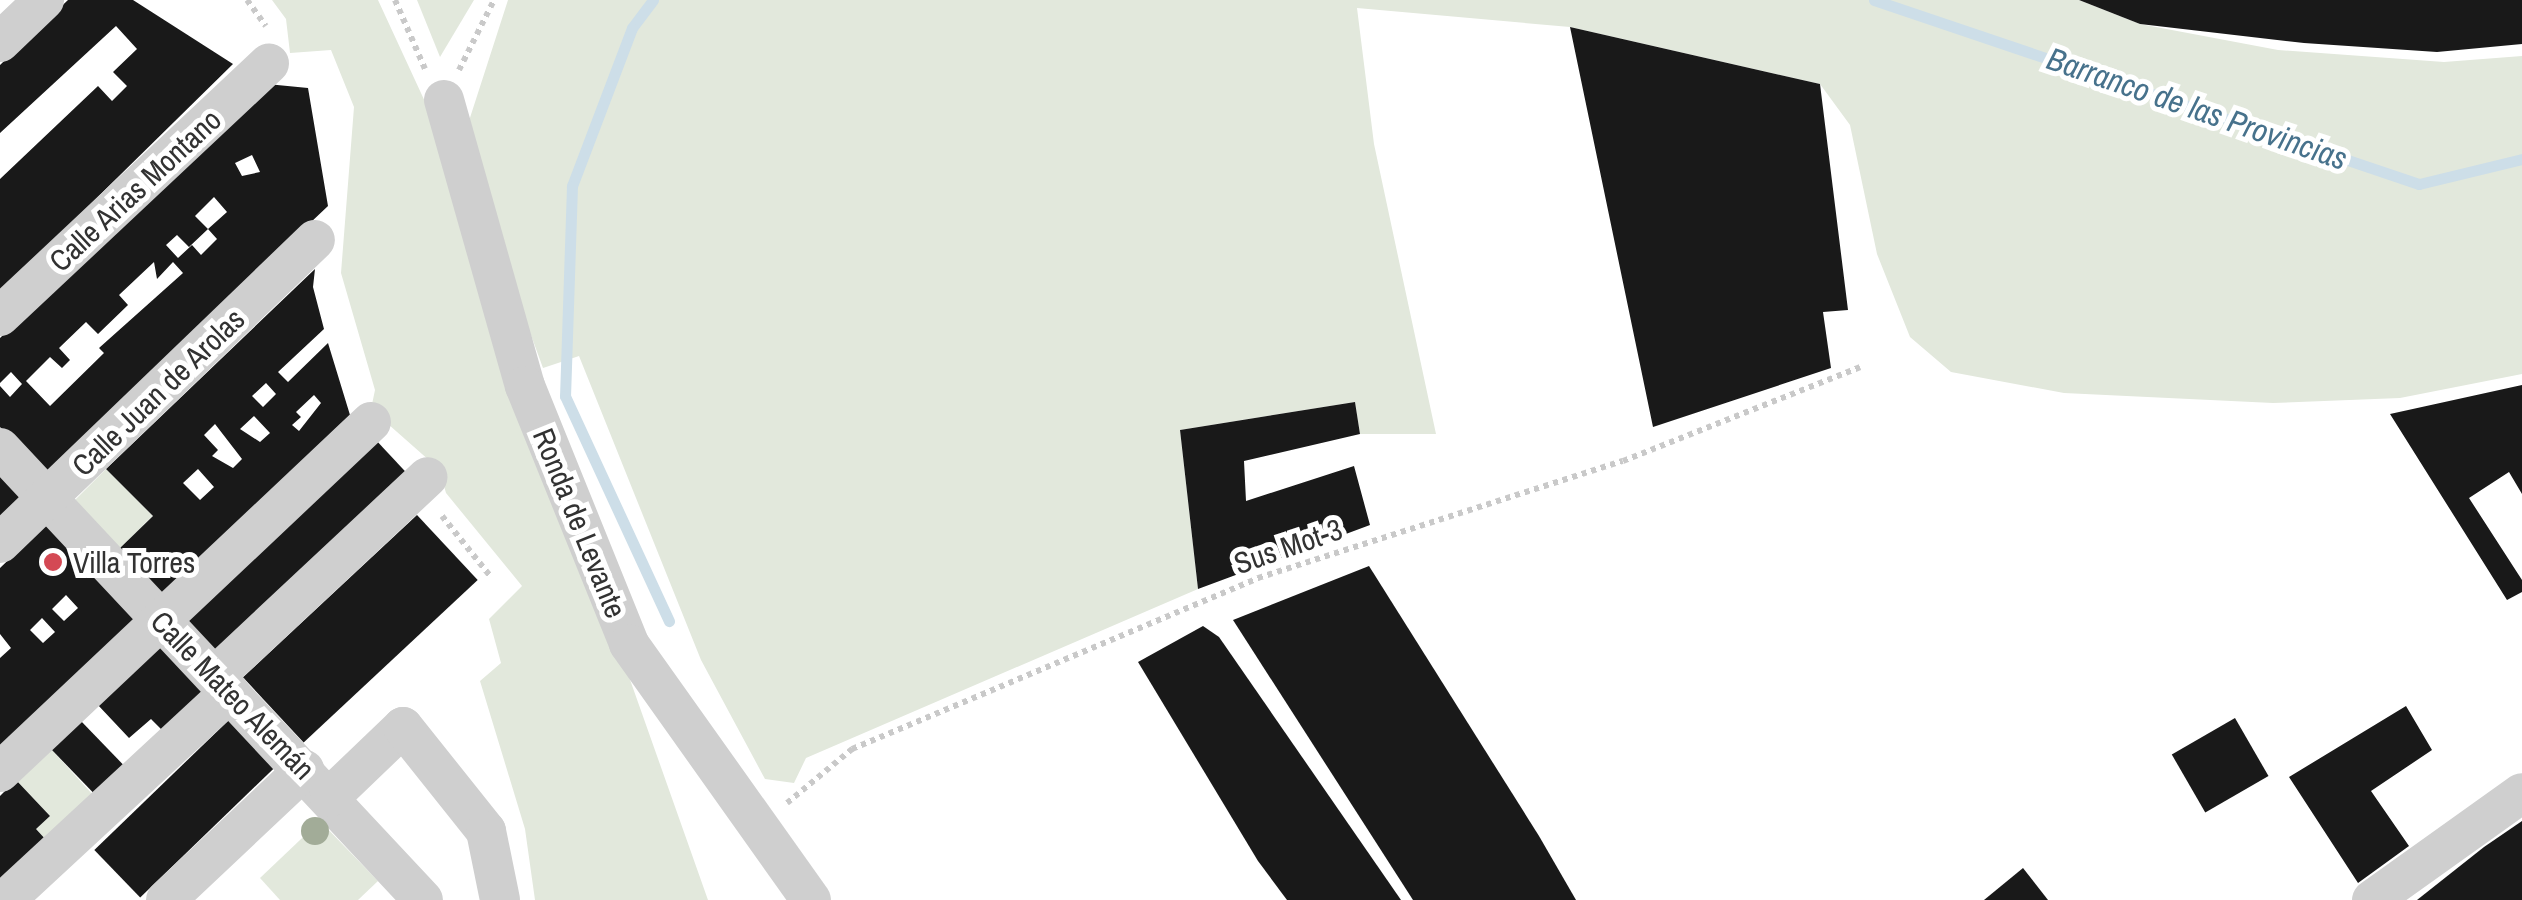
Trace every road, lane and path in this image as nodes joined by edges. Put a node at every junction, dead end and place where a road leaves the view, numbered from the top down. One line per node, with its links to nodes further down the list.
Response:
1 (44, 0): 4 (street)
2 (395, 0): 6 (path)
3 (494, 0): 6 (path)
4 (0, 42)
5 (270, 63): 8 (street, Calle Arias Montano)
6 (444, 100): 21 (street, Ronda de Levante)
7 (315, 240): 13 (street, Calle Juan de Arolas)
8 (0, 316)
9 (1860, 367): 21 (path, Sus Mot-3)
10 (371, 422): 16 (street)
11 (0, 448): 13 (street, Calle Mateo Alemán)
12 (428, 478): 15 (path); 17 (street)
13 (47, 498): 14 (street, Calle Juan de Arolas); 16 (street, Calle Mateo Alemán)
14 (0, 543)
15 (491, 576)
16 (162, 620): 17 (street, Calle Mateo Alemán); 18 (street)
17 (223, 684): 19 (street, Calle Mateo Alemán); 23 (street)
18 (0, 772)
19 (317, 783): 24 (street); 25 (street, Calle Mateo Alemán); 26 (street)
20 (2522, 793): 27 (street)
21 (759, 826): 22 (street, Ronda de Levante)
22 (797, 896)
23 (25, 897)
24 (166, 900)
25 (423, 900)
26 (500, 900)
27 (2372, 900)

